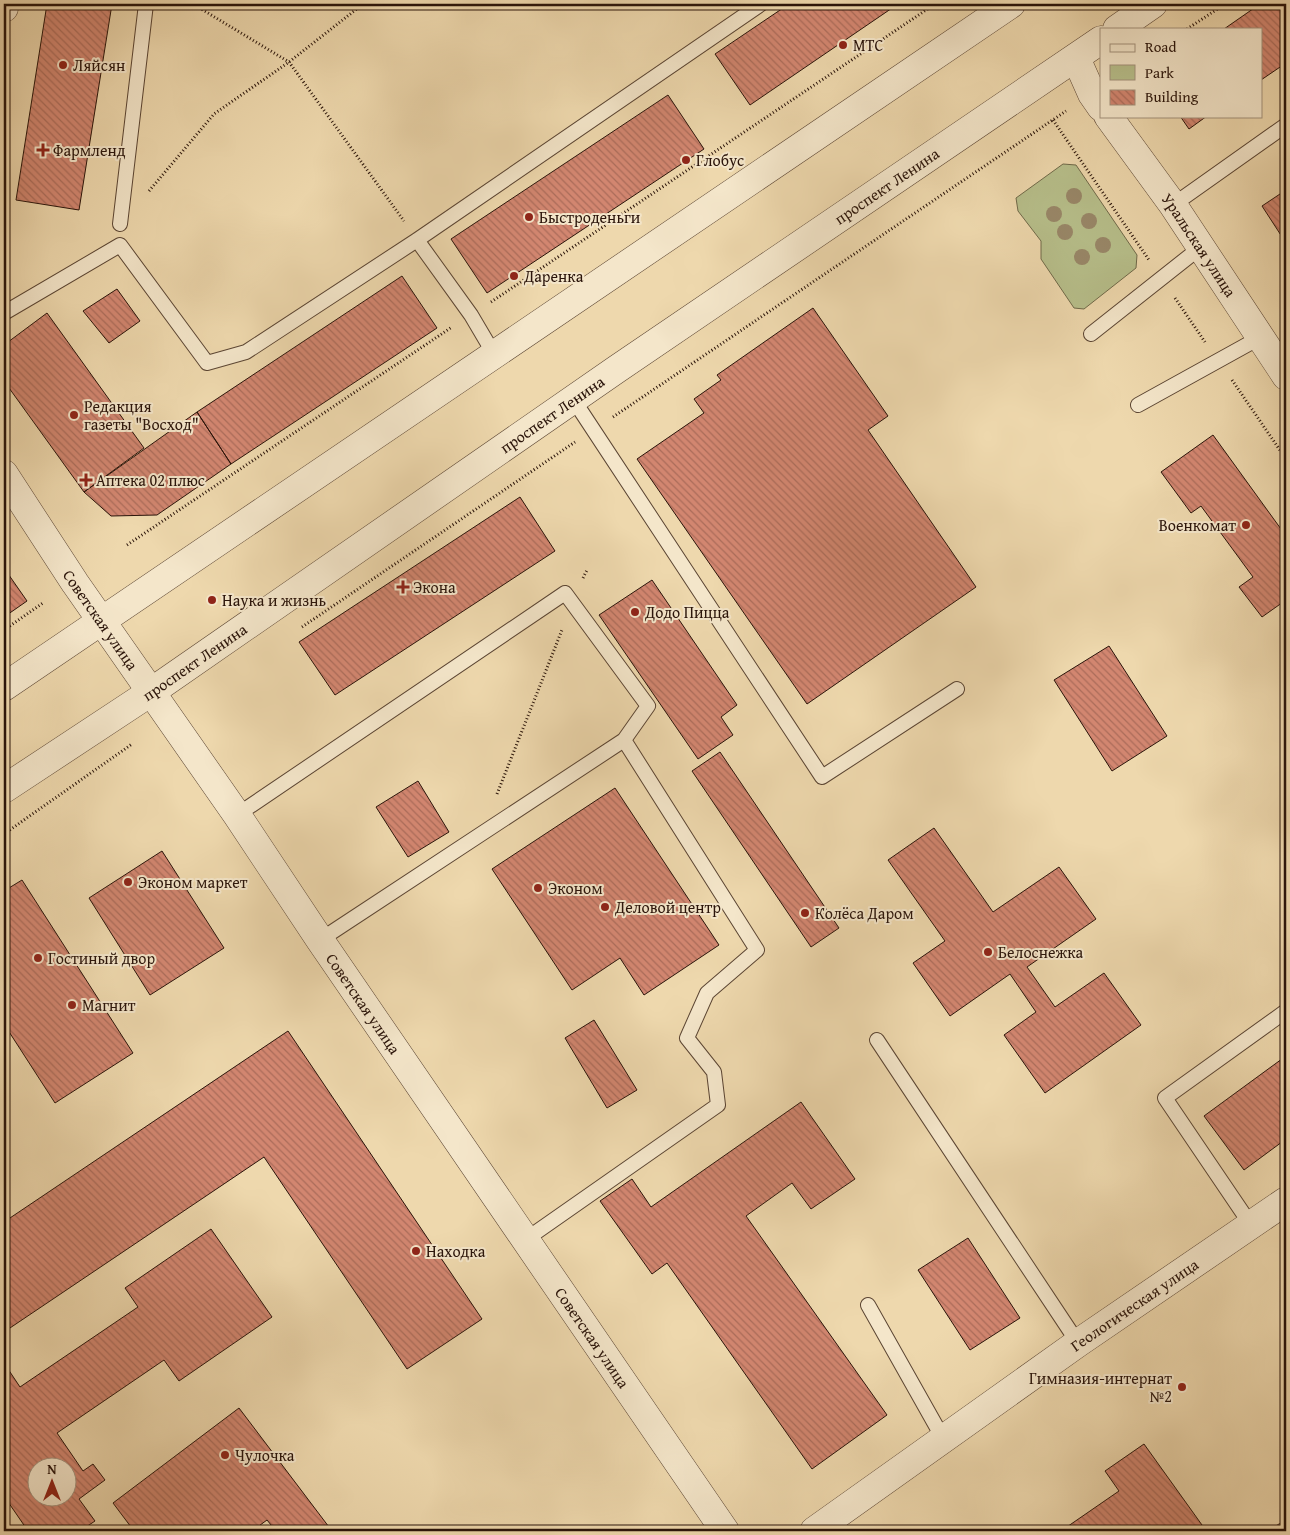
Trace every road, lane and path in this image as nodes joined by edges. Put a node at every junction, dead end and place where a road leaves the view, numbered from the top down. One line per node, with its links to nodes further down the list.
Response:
1 (4, 4): 10 (street)
2 (146, 4): 21 (lane)
3 (193, 4): 15 (path)
4 (363, 4): 15 (path)
5 (761, 4): 22 (lane)
6 (936, 4): 25 (path)
7 (1011, 4): 28 (street)
8 (1153, 4): 11 (street)
9 (1225, 4): 12 (path)
10 (4, 8)
11 (1119, 28)
12 (1189, 28)
13 (1100, 41): 14 (street, проспект Ленина)
14 (1076, 58): 16 (street); 30 (street, проспект Ленина)
15 (290, 62): 21 (path); 22 (path)
16 (1100, 106)
17 (1066, 111): 32 (path)
18 (1109, 118): 20 (street, Уральская улица)
19 (1286, 125): 20 (lane)
20 (1173, 205): 23 (street, Уральская улица)
21 (120, 224)
22 (417, 240): 24 (lane); 25 (lane)
23 (1201, 247): 26 (lane); 27 (street, Уральская улица)
24 (4, 313)
25 (471, 314): 28 (lane); 34 (path)
26 (1091, 334)
27 (1261, 338): 29 (street, Уральская улица); 31 (lane)
28 (494, 354): 38 (street)
29 (1286, 376)
30 (573, 399): 32 (lane); 43 (street, проспект Ленина)
31 (1138, 405)
32 (593, 430): 39 (path); 42 (lane)
33 (4, 474): 38 (street, Советская улица)
34 (127, 546)
35 (586, 570): 37 (path)
36 (43, 602): 40 (path)
37 (573, 604): 45 (lane); 47 (lane); 49 (path)
38 (102, 620): 41 (street); 43 (street, Советская улица)
39 (300, 628)
40 (4, 630)
41 (4, 687)
42 (957, 690)
43 (151, 692): 46 (street, проспект Ленина); 47 (street, Советская улица)
44 (139, 739): 48 (path)
45 (624, 740): 49 (lane); 55 (lane)
46 (4, 789)
47 (237, 815): 50 (street, Советская улица)
48 (4, 834)
49 (481, 834): 50 (lane)
50 (320, 940): 55 (street, Советская улица)
51 (1286, 1011): 54 (lane)
52 (876, 1040): 57 (lane)
53 (1286, 1201): 54 (street, Геологическая улица)
54 (1251, 1226): 57 (street, Геологическая улица)
55 (525, 1240): 60 (street, Советская улица)
56 (868, 1305): 58 (lane)
57 (1078, 1343): 58 (street, Геологическая улица)
58 (944, 1440): 61 (street, Геологическая улица)
59 (1286, 1529): 62 (lane)
60 (725, 1531)
61 (814, 1531)
62 (1282, 1531)

